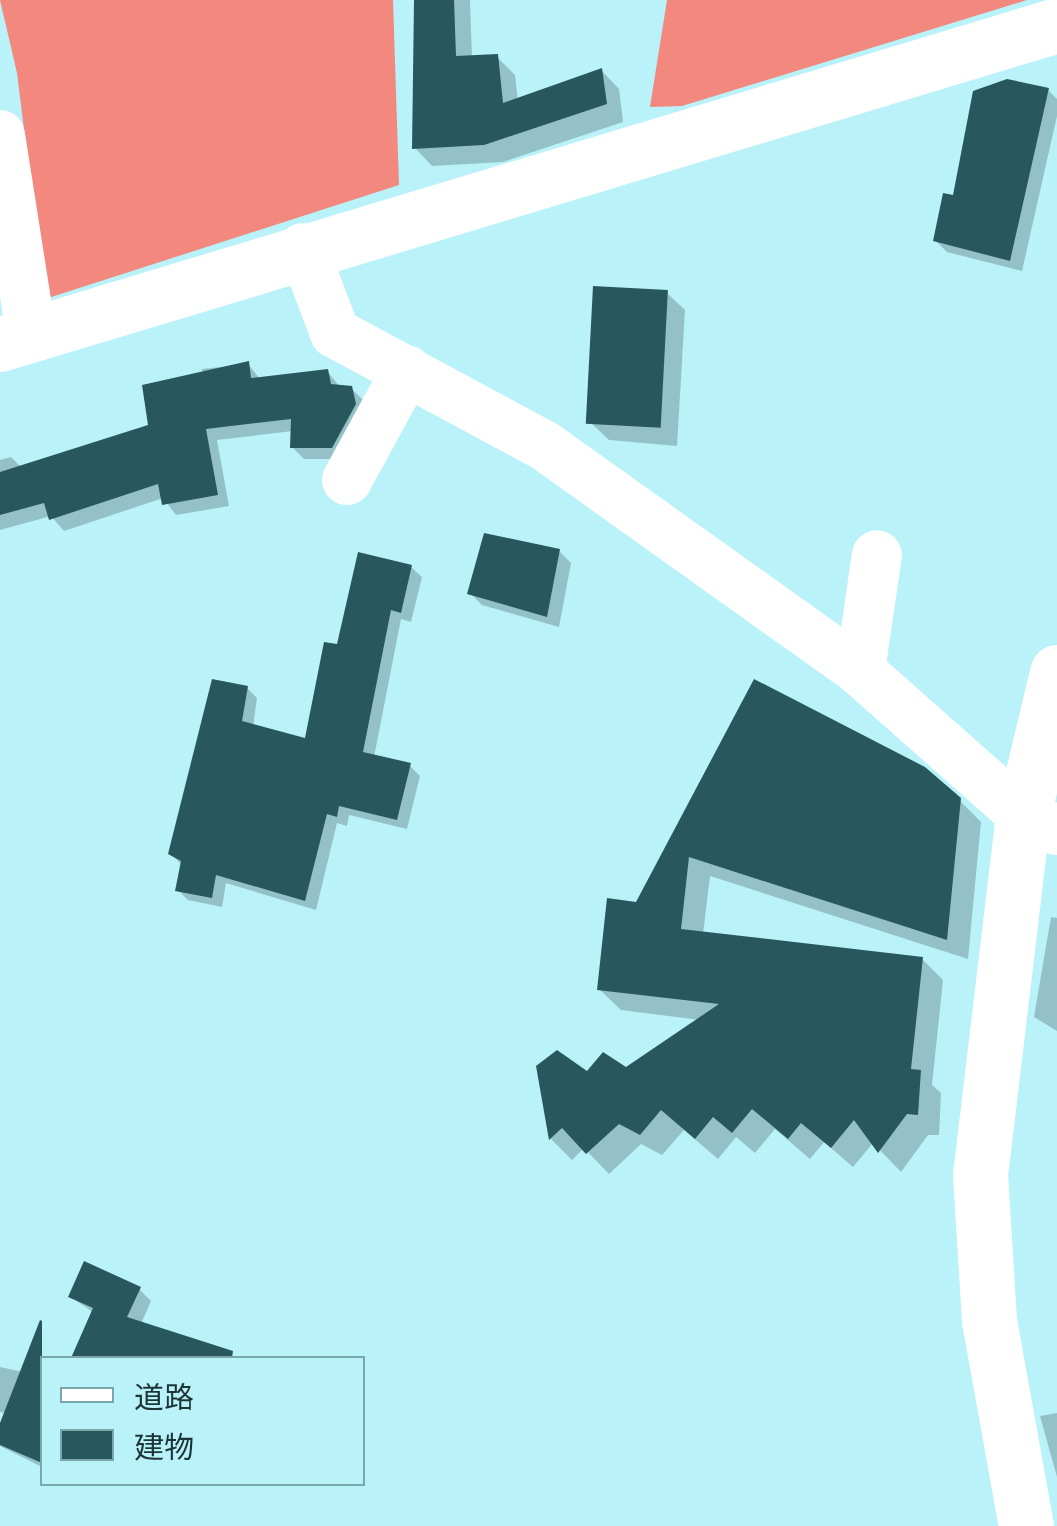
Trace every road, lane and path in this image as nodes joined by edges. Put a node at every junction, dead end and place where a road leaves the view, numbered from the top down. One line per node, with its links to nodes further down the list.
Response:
1 (1057, 25): 3 (street)
2 (0, 135): 4 (street)
3 (303, 248): 4 (street); 5 (street)
4 (15, 339)
5 (407, 370): 6 (street); 8 (street)
6 (347, 480)
7 (877, 555): 8 (street)
8 (860, 671): 10 (street)
9 (1055, 697): 10 (street)
10 (1040, 822): 12 (street)
11 (1057, 1523): 12 (street)
12 (1026, 1526)

